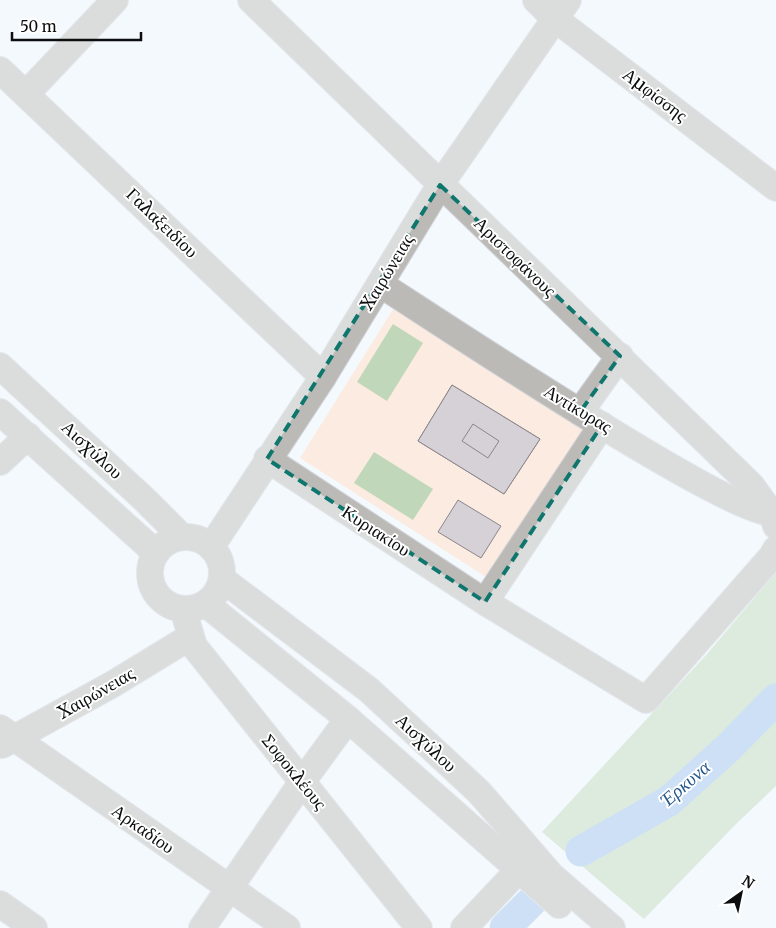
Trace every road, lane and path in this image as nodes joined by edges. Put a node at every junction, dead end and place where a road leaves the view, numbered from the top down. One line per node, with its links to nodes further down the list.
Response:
1 (115, 0): 6 (street)
2 (251, 0): 7 (street, Αριστοφάνους)
3 (536, 0): 4 (street, Αμφίσσης)
4 (561, 9): 7 (street, Χαιρώνειας); 8 (street, Αμφίσσης)
5 (0, 70): 6 (street, Γαλαξειδίου)
6 (26, 94): 12 (street, Γαλαξειδίου)
7 (440, 185): 9 (street, Χαιρώνειας); 10 (street, Αριστοφάνους)
8 (776, 188)
9 (380, 284): 12 (street, Χαιρώνειας); 14 (street, Αντίκυρας)
10 (620, 356): 14 (street); 18 (street, Αριστοφάνους)
11 (0, 366): 19 (street, Αισχύλου)
12 (323, 377): 16 (street, Χαιρώνειας)
13 (0, 412): 15 (street, Αισχύλου)
14 (591, 418): 18 (street, Αντίκυρας); 24 (street)
15 (28, 436): 17 (street); 22 (street, Αισχύλου)
16 (268, 459): 20 (street, Χαιρώνειας); 24 (street, Κυριακίου)
17 (0, 462)
18 (775, 518)
19 (182, 537): 20 (street); 22 (street)
20 (211, 547): 23 (street)
21 (776, 549): 24 (street, Κυριακίου)
22 (156, 553): 25 (street)
23 (222, 579): 25 (street); 30 (street, Αισχύλου)
24 (485, 602)
25 (187, 606): 26 (street, Σοφοκλέους); 27 (street, Αισχύλου)
26 (182, 642): 28 (street, Χαιρώνειας); 29 (street, Σοφοκλέους)
27 (348, 719): 29 (street); 30 (street, Αισχύλου)
28 (5, 738): 31 (street, Αρκαδίου)
29 (302, 782): 31 (street); 36 (street, Σοφοκλέους)
30 (526, 862): 37 (street); 38 (street, Αισχύλου); 39 (street, Αισχύλου)
31 (229, 889): 34 (street); 35 (street, Αρκαδίου)
32 (0, 904): 33 (street)
33 (24, 925)
34 (202, 928)
35 (286, 928)
36 (419, 928)
37 (464, 928)
38 (586, 928)
39 (612, 928)

